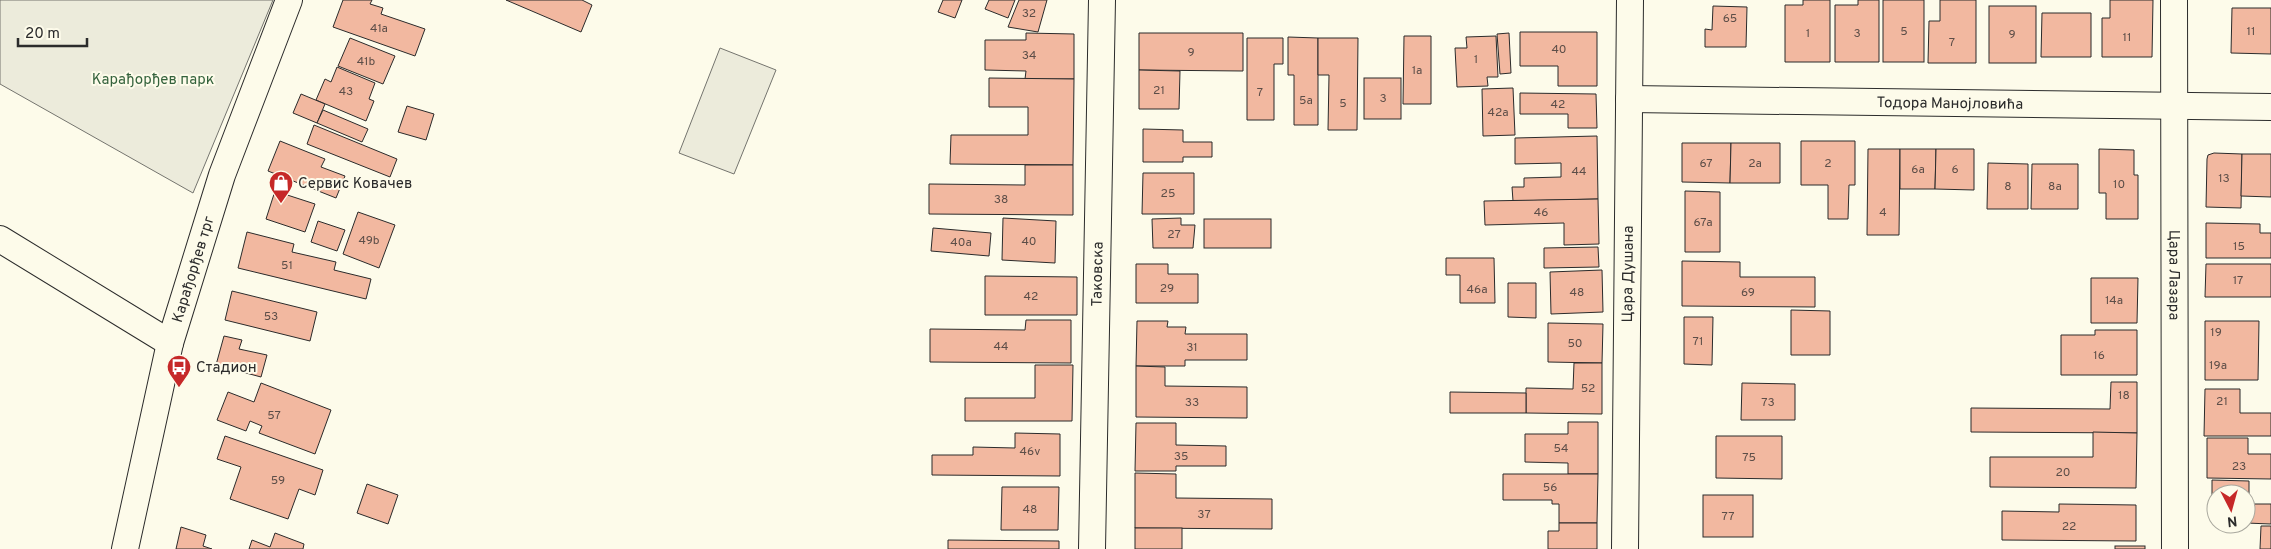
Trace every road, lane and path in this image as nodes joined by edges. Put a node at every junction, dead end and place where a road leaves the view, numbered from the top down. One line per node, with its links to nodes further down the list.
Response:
1 (289, 0): 9 (street, Карађорђев трг)
2 (1102, 0): 11 (street, Таковска)
3 (1630, 0): 5 (street, Цара Душана)
4 (2174, 0): 6 (street, Цара Лазара)
5 (1629, 99): 6 (street, Тодора Манојловића); 12 (street, Цара Душана)
6 (2174, 106): 7 (street, Тодора Манојловића); 13 (street, Цара Лазара)
7 (2271, 107)
8 (0, 239): 9 (street)
9 (170, 343): 10 (street, Карађорђев трг)
10 (124, 549)
11 (1092, 549)
12 (1625, 549)
13 (2175, 549)

